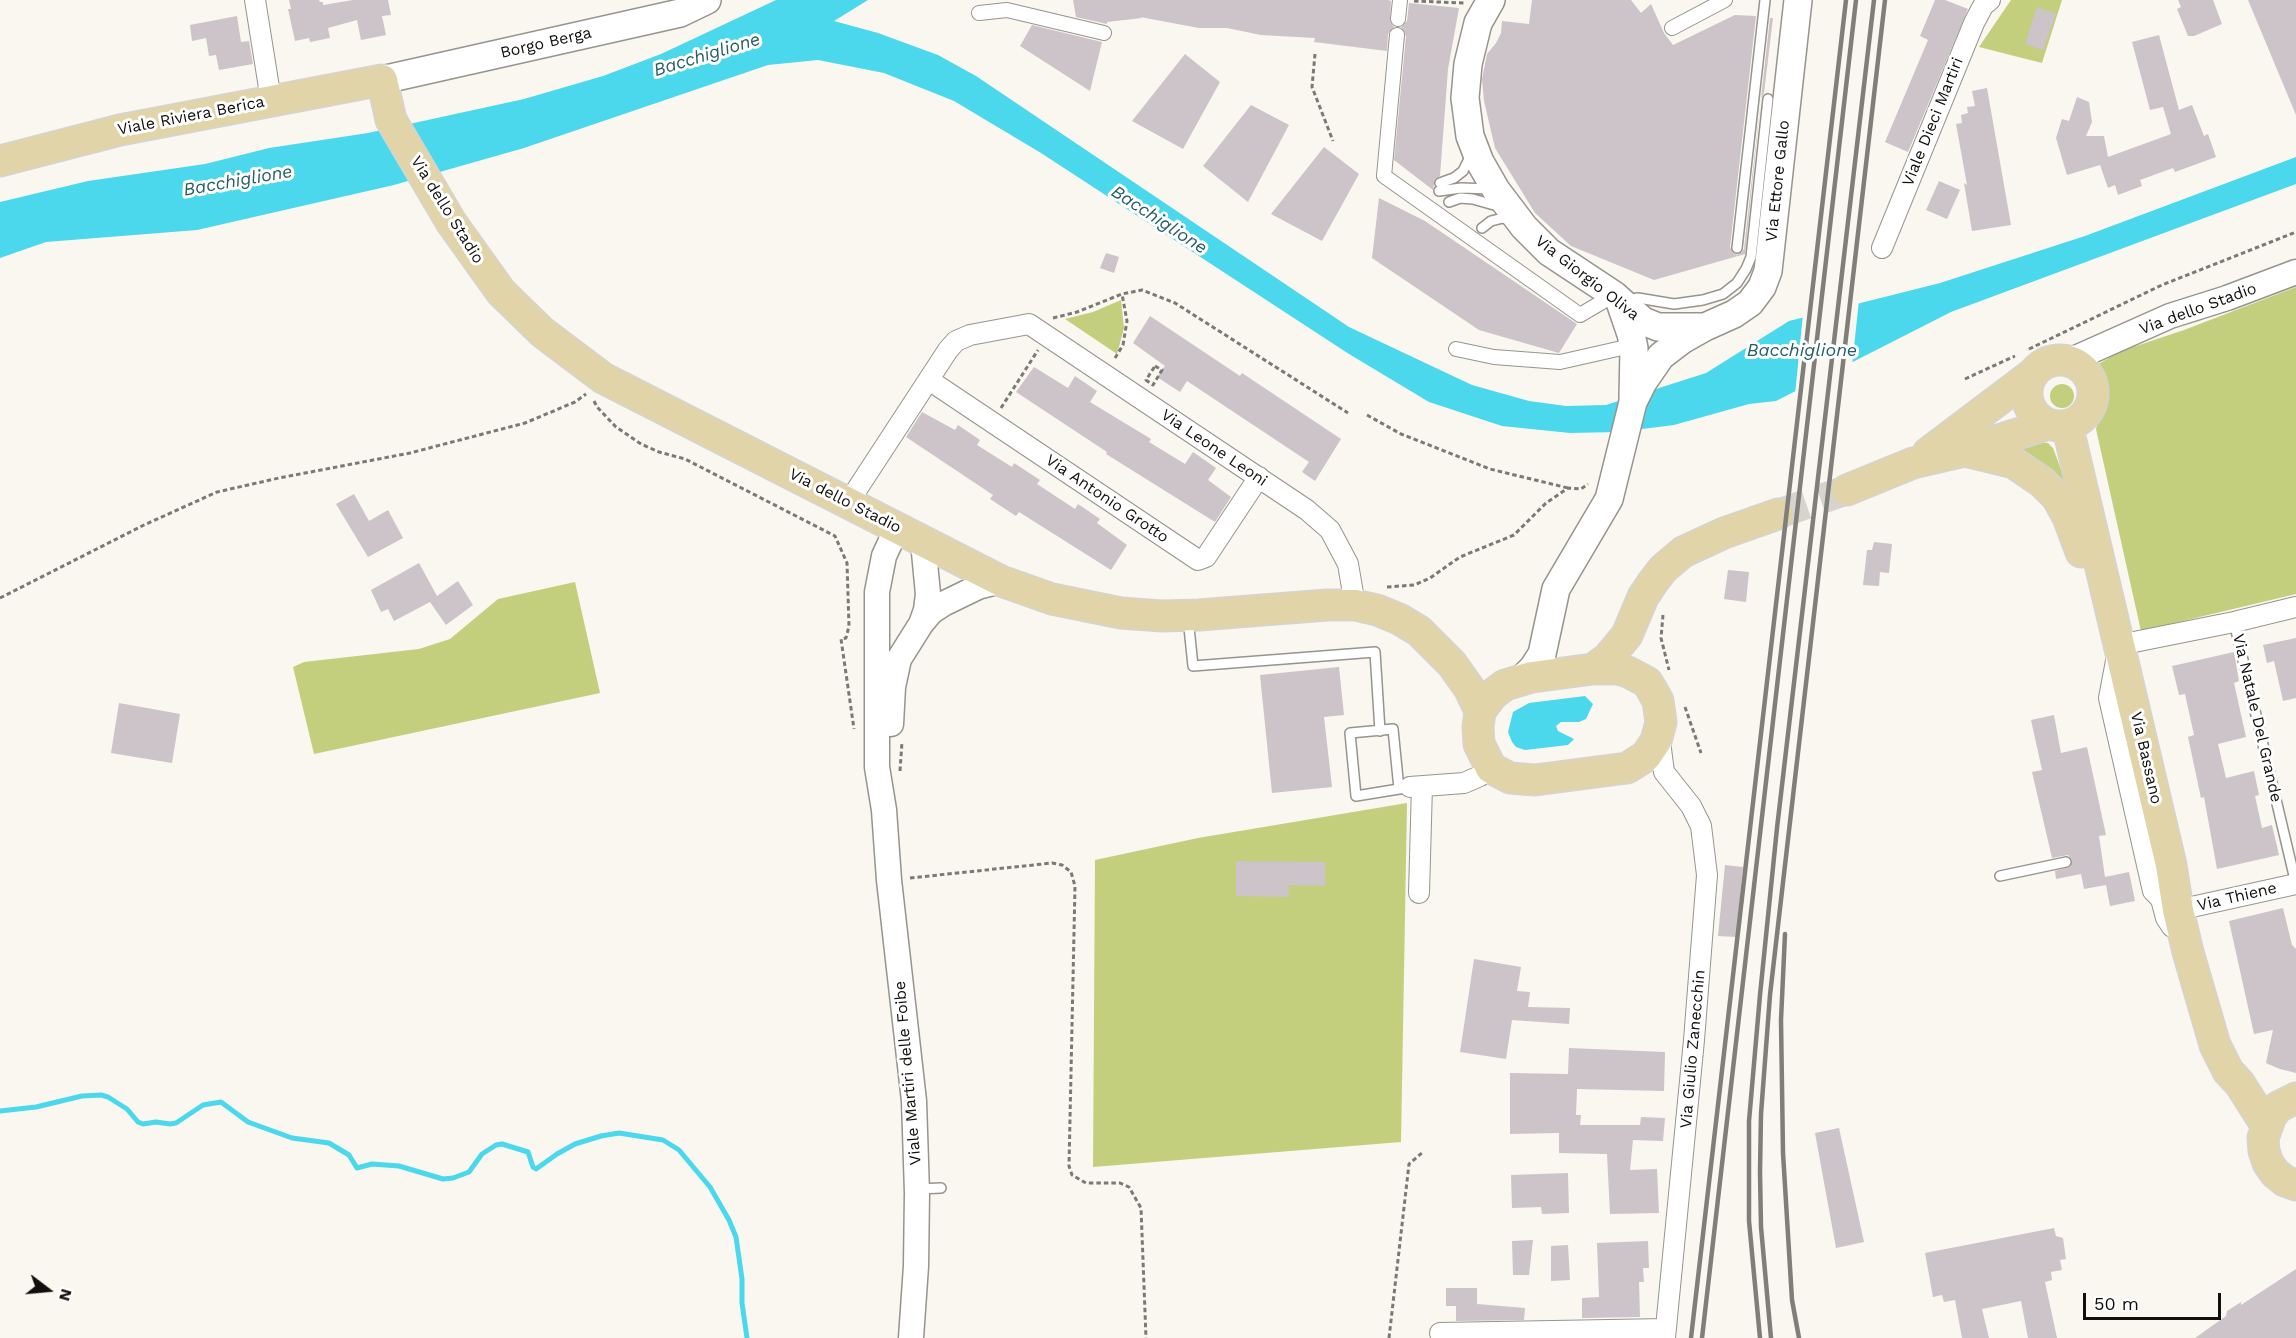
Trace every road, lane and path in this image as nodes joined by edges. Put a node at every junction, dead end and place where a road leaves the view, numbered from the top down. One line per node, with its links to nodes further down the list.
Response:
1 (255, 0): 18 (street)
2 (707, 0): 16 (main road, Borgo Berga)
3 (1400, 0): 11 (street)
4 (1725, 0): 12 (street)
5 (1765, 0): 26 (lane)
6 (1990, 0): 27 (street, Viale Dieci Martiri)
7 (1794, 1): 35 (main road, Via Ettore Gallo)
8 (1434, 2): 9 (path)
9 (1480, 2): 20 (main road, Via Giorgio Oliva)
10 (979, 13): 13 (street)
11 (1398, 19)
12 (1672, 28)
13 (1104, 33)
14 (1397, 35): 32 (street)
15 (1315, 54): 19 (path)
16 (381, 80): 18 (main road, Viale Riviera Berica); 56 (main road, Via dello Stadio)
17 (1768, 99): 32 (lane)
18 (271, 100): 21 (main road, Viale Riviera Berica)
19 (1333, 141)
20 (1473, 144): 23 (main road, Via Giorgio Oliva); 23 (lane)
21 (0, 159)
22 (1449, 202): 23 (lane)
23 (1509, 208): 24 (lane); 32 (main road, Via Giorgio Oliva)
24 (1482, 228)
25 (2296, 232): 29 (path)
26 (1737, 248)
27 (1882, 248)
28 (2296, 272): 40 (street, Via dello Stadio)
29 (2162, 285): 30 (path); 39 (path)
30 (2164, 292)
31 (1122, 294): 33 (path); 42 (path); 46 (path)
32 (1617, 298): 34 (main road, Via Giorgio Oliva); 45 (main road, Via Ettore Gallo)
33 (1029, 324): 36 (street, Via Leone Leoni); 44 (street)
34 (1649, 324): 35 (main road, Via Ettore Gallo)
35 (1705, 327): 45 (main road, Via Ettore Gallo)
36 (1047, 336): 42 (street, Via Leone Leoni); 48 (path)
37 (1622, 348): 38 (street)
38 (1456, 349)
39 (2026, 359): 40 (main road, Via dello Stadio); 43 (path); 49 (main road); 51 (main road, Via dello Stadio)
40 (2069, 361): 49 (main road, Via dello Stadio)
41 (1162, 370): 41 (path)
42 (1105, 375): 52 (street, Via Leone Leoni)
43 (1965, 379)
44 (929, 380): 48 (street, Via Antonio Grotto); 56 (street)
45 (1636, 388): 69 (main road, Via Ettore Gallo)
46 (1348, 413)
47 (1367, 415): 54 (path)
48 (992, 422): 52 (street, Via Antonio Grotto)
49 (2056, 425): 50 (main road, Via dello Stadio); 61 (main road, Via Bassano)
50 (1965, 451): 51 (main road, Via dello Stadio); 61 (main road)
51 (1913, 463): 55 (main road, Via dello Stadio)
52 (1258, 477): 62 (street, Via Leone Leoni)
53 (1591, 479): 54 (path)
54 (1568, 488): 62 (path)
55 (1847, 490)
56 (848, 503): 58 (main road, Via dello Stadio)
57 (1778, 514): 70 (main road)
58 (897, 528): 59 (main road, Via dello Stadio); 89 (street, Viale Martiri delle Foibe)
59 (923, 542): 60 (main road, Via dello Stadio); 68 (street, Viale Martiri delle Foibe)
60 (1001, 580): 66 (main road, Via dello Stadio); 68 (street, Viale Martiri delle Foibe)
61 (2106, 586): 72 (main road, Via Bassano)
62 (1354, 597): 66 (main road, Via dello Stadio); 73 (main road, Via dello Stadio)
63 (0, 598): 71 (path)
64 (2296, 607): 67 (street, Via Natale Del Grande)
65 (1665, 609): 76 (path)
66 (1188, 616): 80 (lane)
67 (2234, 622): 72 (street, Via Natale Del Grande); 93 (lane, Via Natale Del Grande)
68 (921, 624): 89 (street, Viale Martiri delle Foibe)
69 (1549, 628): 74 (main road); 77 (main road, Via Ettore Gallo)
70 (1627, 636): 74 (main road); 75 (main road)
71 (841, 639)
72 (2120, 645): 95 (main road, Via Bassano); 96 (street)
73 (1452, 664): 77 (main road, Via dello Stadio); 79 (main road, Via dello Stadio)
74 (1587, 670): 75 (main road); 77 (main road)
75 (1637, 676): 82 (main road)
76 (1671, 676)
77 (1513, 682): 79 (main road)
78 (1683, 703): 83 (path)
79 (1480, 711): 84 (main road)
80 (1380, 731): 88 (lane); 88 (lane)
81 (903, 732): 87 (path)
82 (1659, 732): 85 (main road); 86 (street)
83 (1701, 753)
84 (1491, 768): 85 (main road); 88 (street)
85 (1627, 768): 86 (street)
86 (1664, 772): 105 (street, Via Giulio Zanecchin)
87 (900, 779)
88 (1410, 788): 94 (street)
89 (884, 810): 102 (street, Viale Martiri delle Foibe)
90 (2067, 862): 91 (lane)
91 (2000, 876)
92 (906, 878): 107 (path)
93 (2296, 884): 95 (street, Via Thiene)
94 (1419, 893)
95 (2178, 910): 96 (main road, Via Bassano)
96 (2188, 952): 97 (main road, Via Bassano)
97 (2240, 1084): 98 (main road); 99 (main road, Via Bassano)
98 (2292, 1100): 99 (main road)
99 (2266, 1125): 103 (main road)
100 (1423, 1152): 108 (path)
101 (941, 1188): 102 (lane)
102 (916, 1189): 106 (street, Viale Martiri delle Foibe)
103 (2292, 1190)
104 (1440, 1333): 105 (street)
105 (1665, 1334)
106 (910, 1338)
107 (1146, 1338)
108 (1389, 1338)

